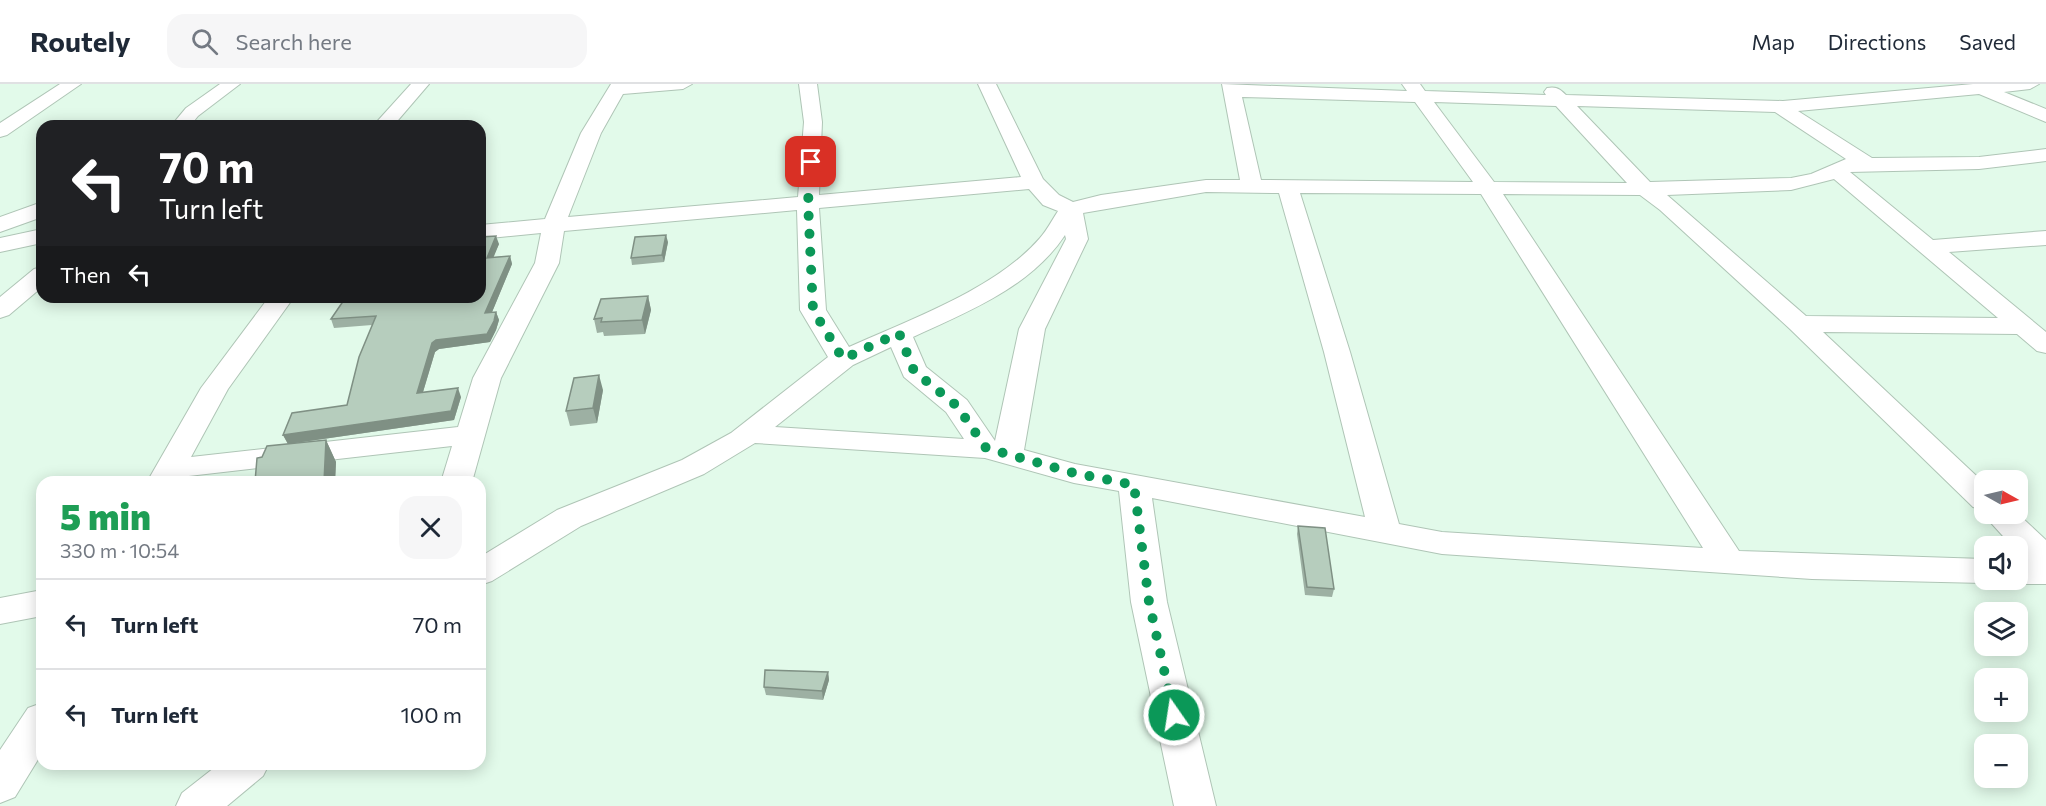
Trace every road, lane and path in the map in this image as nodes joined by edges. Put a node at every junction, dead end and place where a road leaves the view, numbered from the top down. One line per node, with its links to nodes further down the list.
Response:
1 (72, 84): 21 (street)
2 (231, 84): 19 (street)
3 (420, 84): 20 (street)
4 (683, 84): 10 (street)
5 (808, 84): 30 (street)
6 (987, 84): 25 (street)
7 (1546, 84): 16 (street)
8 (1846, 84): 15 (street)
9 (2030, 84): 11 (street)
10 (618, 86): 33 (street)
11 (1978, 87): 15 (street); 18 (street)
12 (1232, 88): 13 (street); 26 (street)
13 (1415, 90): 16 (street); 28 (street)
14 (1752, 90): 17 (street)
15 (1879, 99): 17 (street)
16 (1560, 100): 17 (street); 29 (street)
17 (1780, 107): 23 (street)
18 (2046, 116)
19 (185, 120)
20 (389, 120)
21 (0, 131)
22 (2046, 155): 23 (street)
23 (1866, 163): 24 (street)
24 (1838, 171): 29 (street); 39 (street)
25 (1034, 182): 30 (street); 31 (street)
26 (1251, 184): 27 (street); 31 (street)
27 (1287, 185): 28 (street); 57 (street)
28 (1488, 188): 29 (street); 59 (street)
29 (1645, 189): 45 (street)
30 (808, 202): 33 (street); 48 (street)
31 (1071, 209): 46 (street); 51 (street)
32 (36, 211): 34 (street)
33 (554, 224): 35 (street); 50 (street)
34 (0, 225)
35 (486, 231)
36 (36, 237): 38 (street)
37 (2046, 238): 39 (street)
38 (0, 245)
39 (1928, 247): 47 (street)
40 (36, 249): 41 (street)
41 (0, 251)
42 (36, 279): 44 (street)
43 (278, 303): 52 (street)
44 (0, 310)
45 (1799, 324): 47 (street); 55 (street)
46 (899, 333): 48 (street); 51 (street)
47 (2038, 336)
48 (843, 359): 49 (street)
49 (747, 434): 51 (street); 60 (street)
50 (470, 435): 52 (street); 53 (street)
51 (997, 452): 54 (street)
52 (165, 475)
53 (458, 476)
54 (1134, 485): 57 (street); 70 (street)
55 (1974, 490)
56 (2009, 524): 58 (street)
57 (1385, 532): 59 (street)
58 (2046, 560)
59 (1728, 561): 61 (street)
60 (486, 569)
61 (1974, 571)
62 (2028, 572): 63 (street)
63 (2046, 572)
64 (36, 604): 65 (street)
65 (0, 611)
66 (36, 728): 68 (street)
67 (241, 770): 69 (street)
68 (0, 785)
69 (197, 806)
70 (1195, 806)

